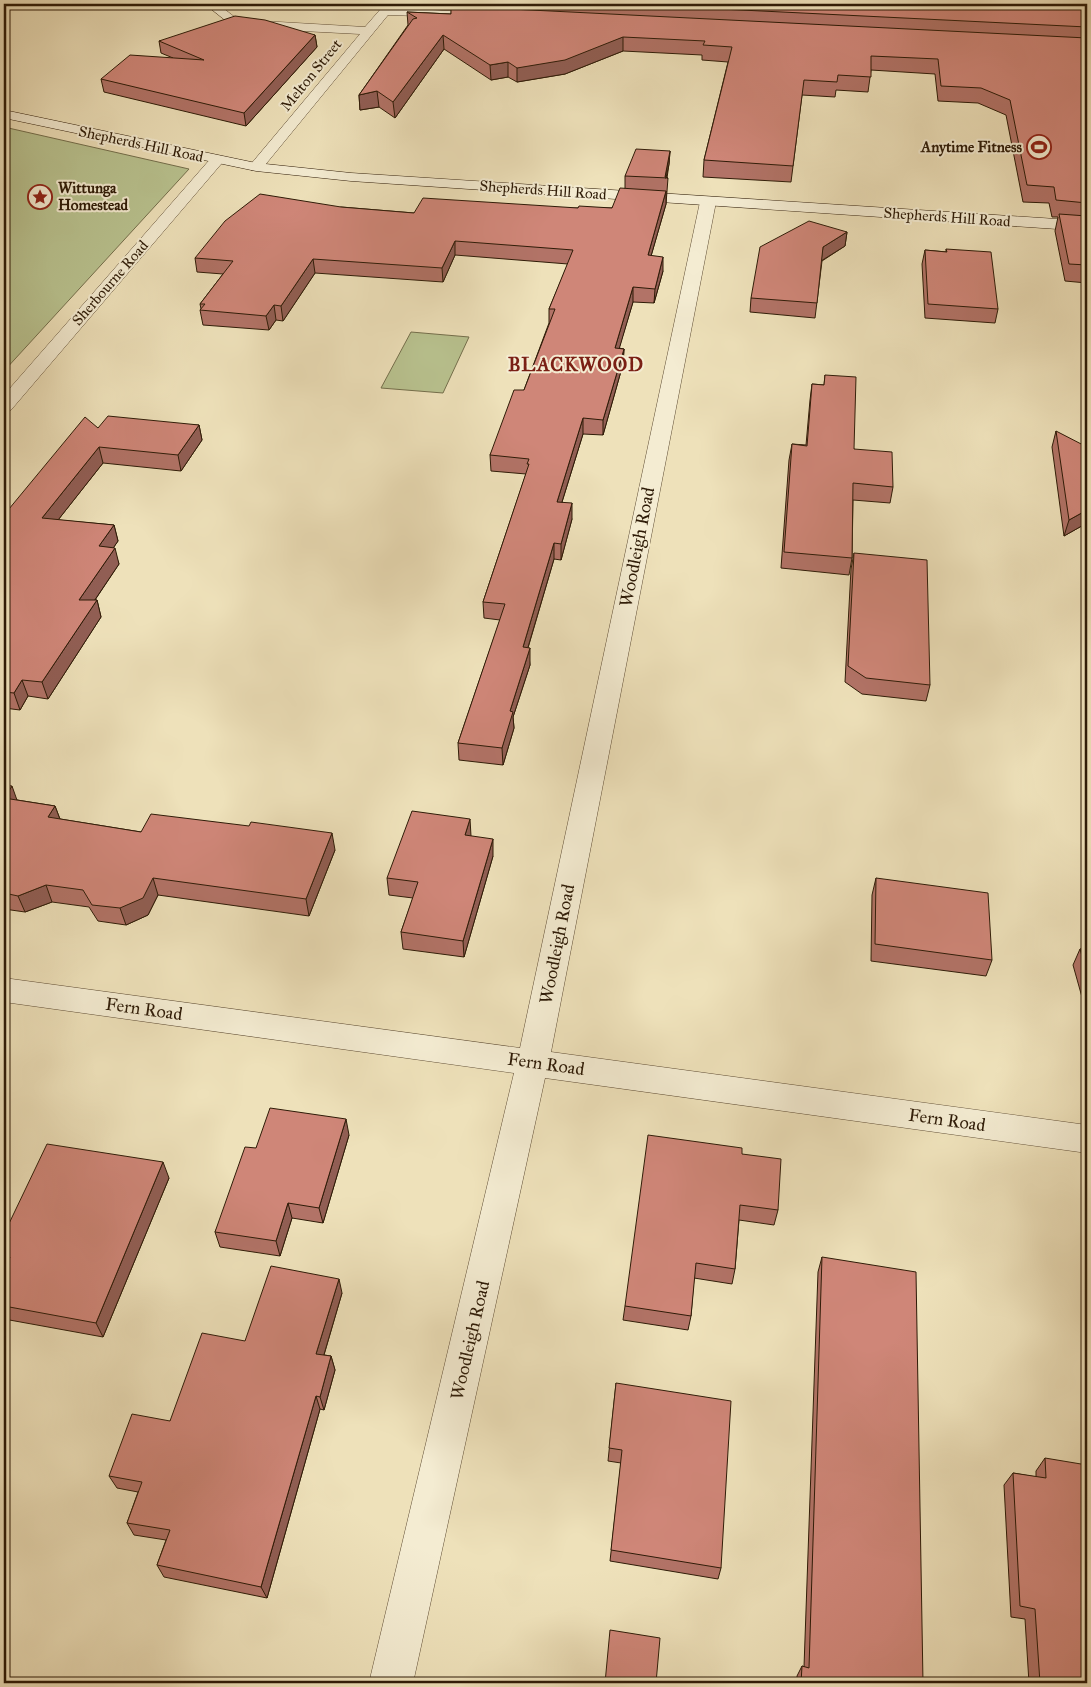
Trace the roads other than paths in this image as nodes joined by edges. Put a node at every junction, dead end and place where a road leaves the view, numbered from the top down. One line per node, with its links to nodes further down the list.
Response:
1 (211, 4): 4 (street)
2 (388, 7): 3 (street); 4 (street, Melton Street)
3 (464, 15)
4 (368, 31): 7 (street, Melton Street)
5 (4, 114): 6 (street, Shepherds Hill Road)
6 (217, 160): 7 (street, Shepherds Hill Road); 10 (street, Sherbourne Road)
7 (256, 167): 8 (street, Shepherds Hill Road)
8 (708, 202): 9 (street, Shepherds Hill Road); 12 (street, Woodleigh Road)
9 (1087, 226)
10 (4, 406)
11 (4, 990): 12 (street, Fern Road)
12 (533, 1062): 13 (street, Fern Road); 14 (street, Woodleigh Road)
13 (1087, 1139)
14 (391, 1683)

